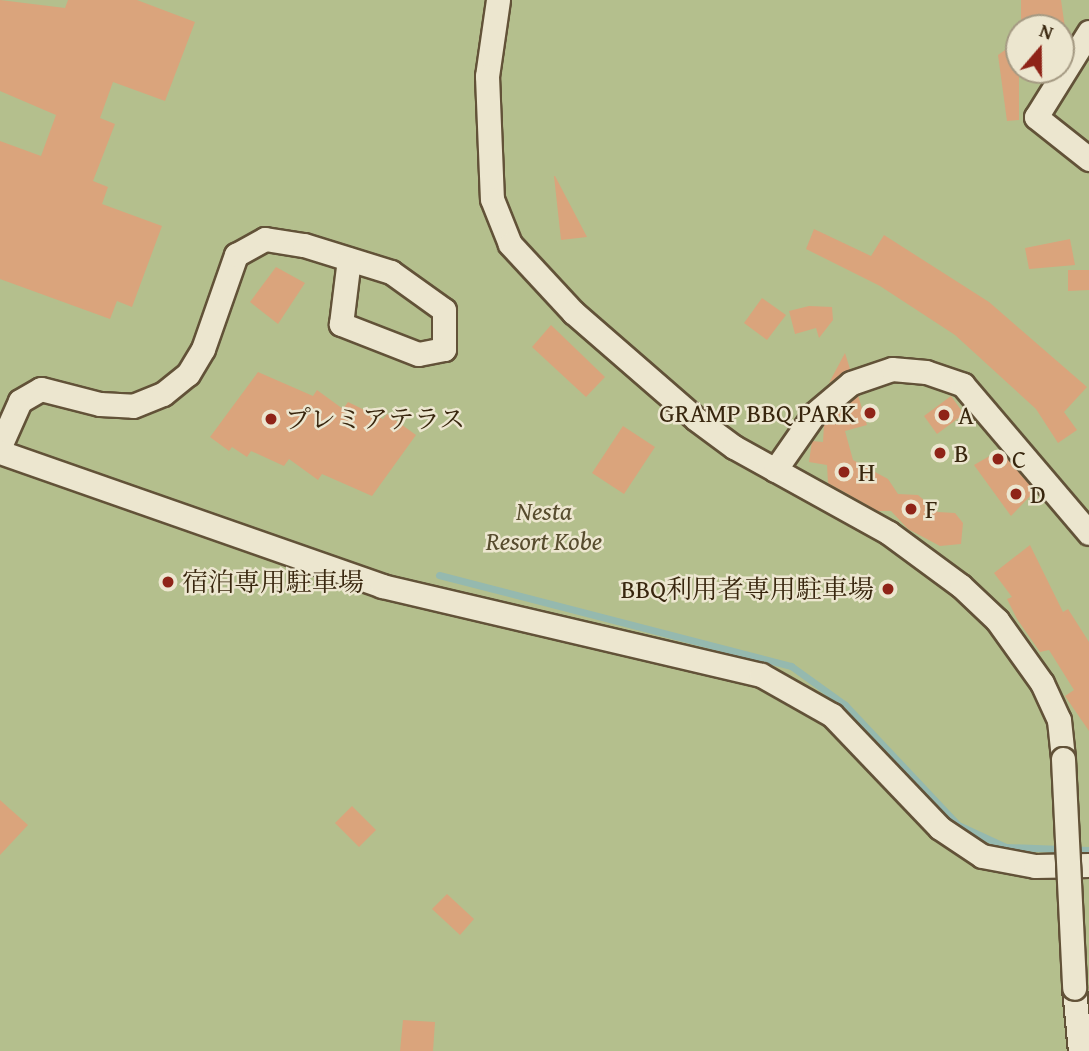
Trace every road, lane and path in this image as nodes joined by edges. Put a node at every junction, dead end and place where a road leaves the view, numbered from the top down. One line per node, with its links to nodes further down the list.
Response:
1 (498, 0): 7 (lane)
2 (1089, 32): 3 (lane)
3 (1089, 159)
4 (349, 259): 4 (lane); 5 (lane)
5 (0, 446)
6 (0, 452): 9 (lane)
7 (775, 470): 8 (lane); 10 (lane, bridge)
8 (1089, 533)
9 (1089, 865)
10 (1080, 1051)

